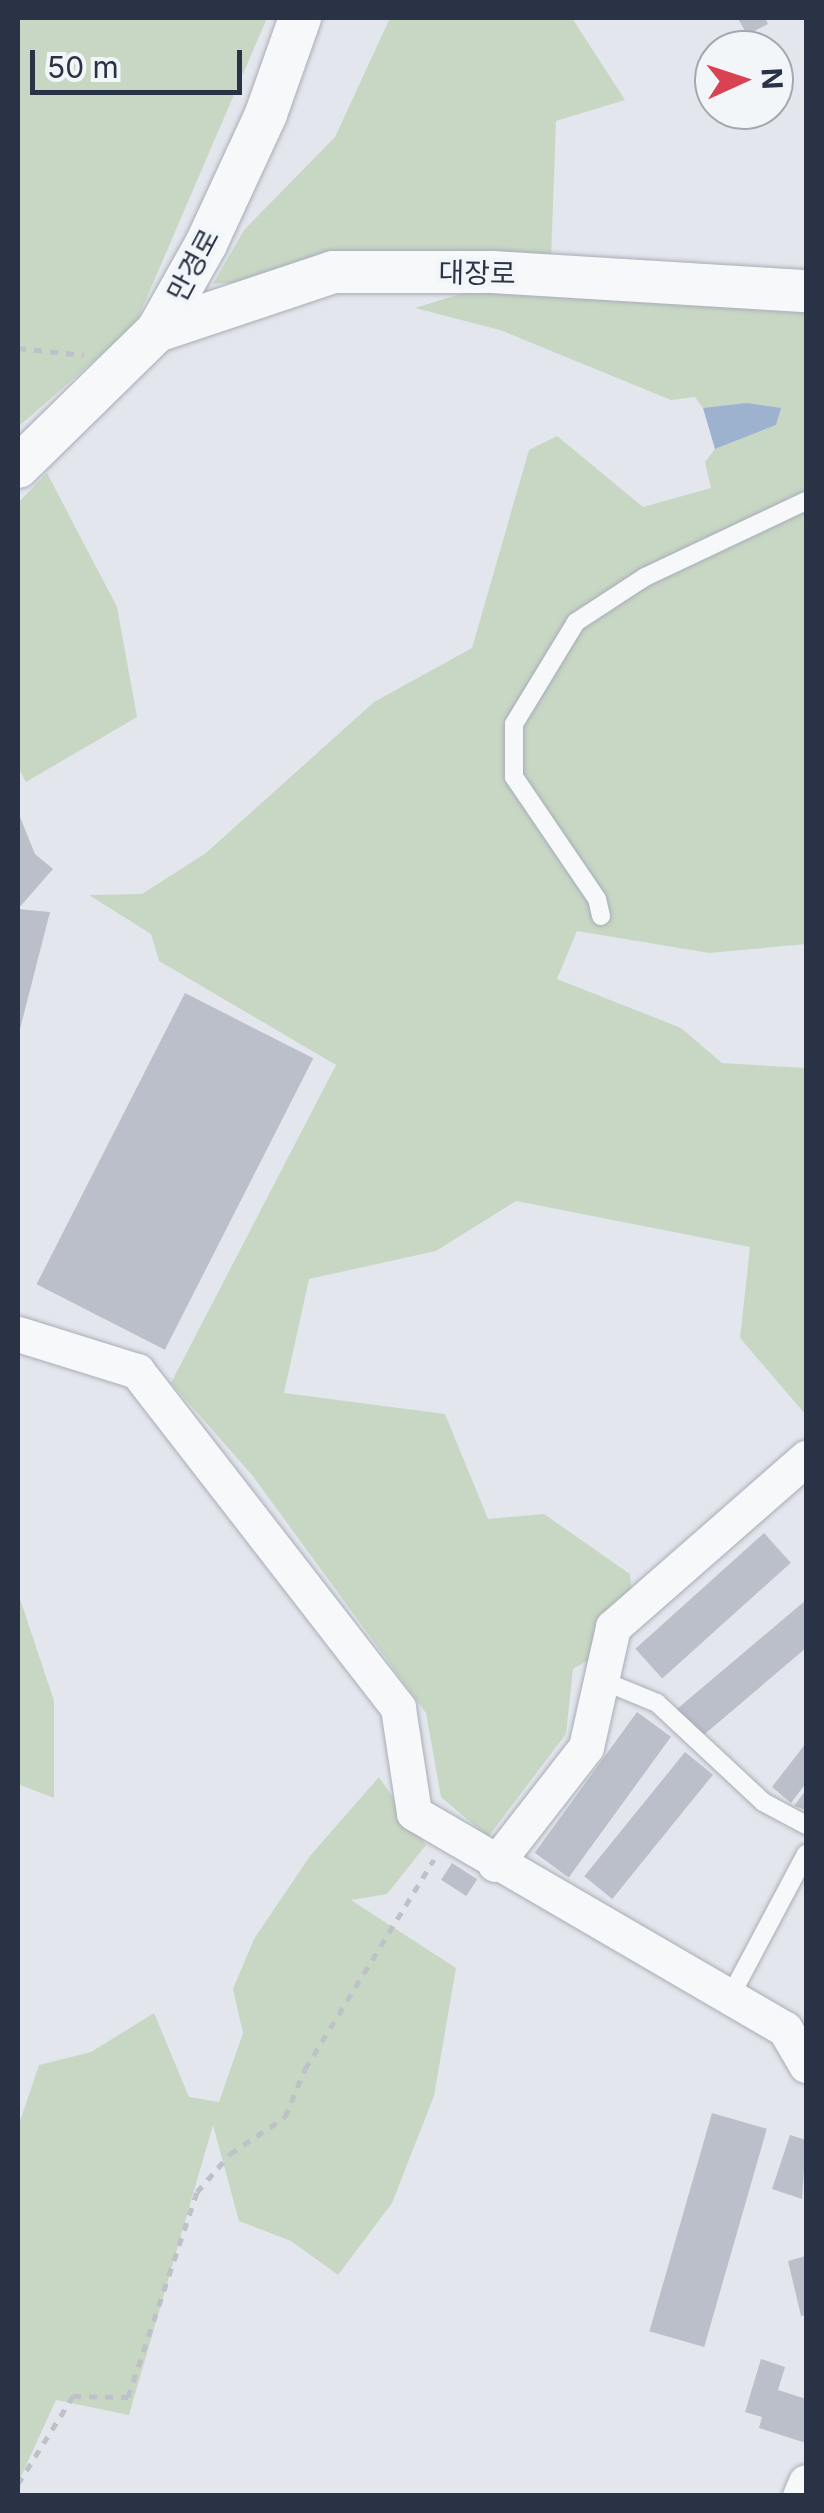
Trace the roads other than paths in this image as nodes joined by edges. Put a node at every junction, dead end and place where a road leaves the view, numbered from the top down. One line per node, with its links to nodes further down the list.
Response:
1 (300, 18): 3 (street, 만경로)
2 (806, 291): 3 (street, 대장로)
3 (143, 344): 4 (street, 만경로)
4 (18, 466)
5 (806, 501): 6 (lane)
6 (601, 916)
7 (18, 1334): 12 (street)
8 (806, 1458): 9 (street)
9 (601, 1680): 10 (lane); 12 (street)
10 (806, 1825)
11 (806, 1854): 13 (lane)
12 (494, 1864): 13 (street)
13 (731, 1995): 14 (street)
14 (806, 2065)
15 (806, 2482): 16 (street)
16 (800, 2496)

